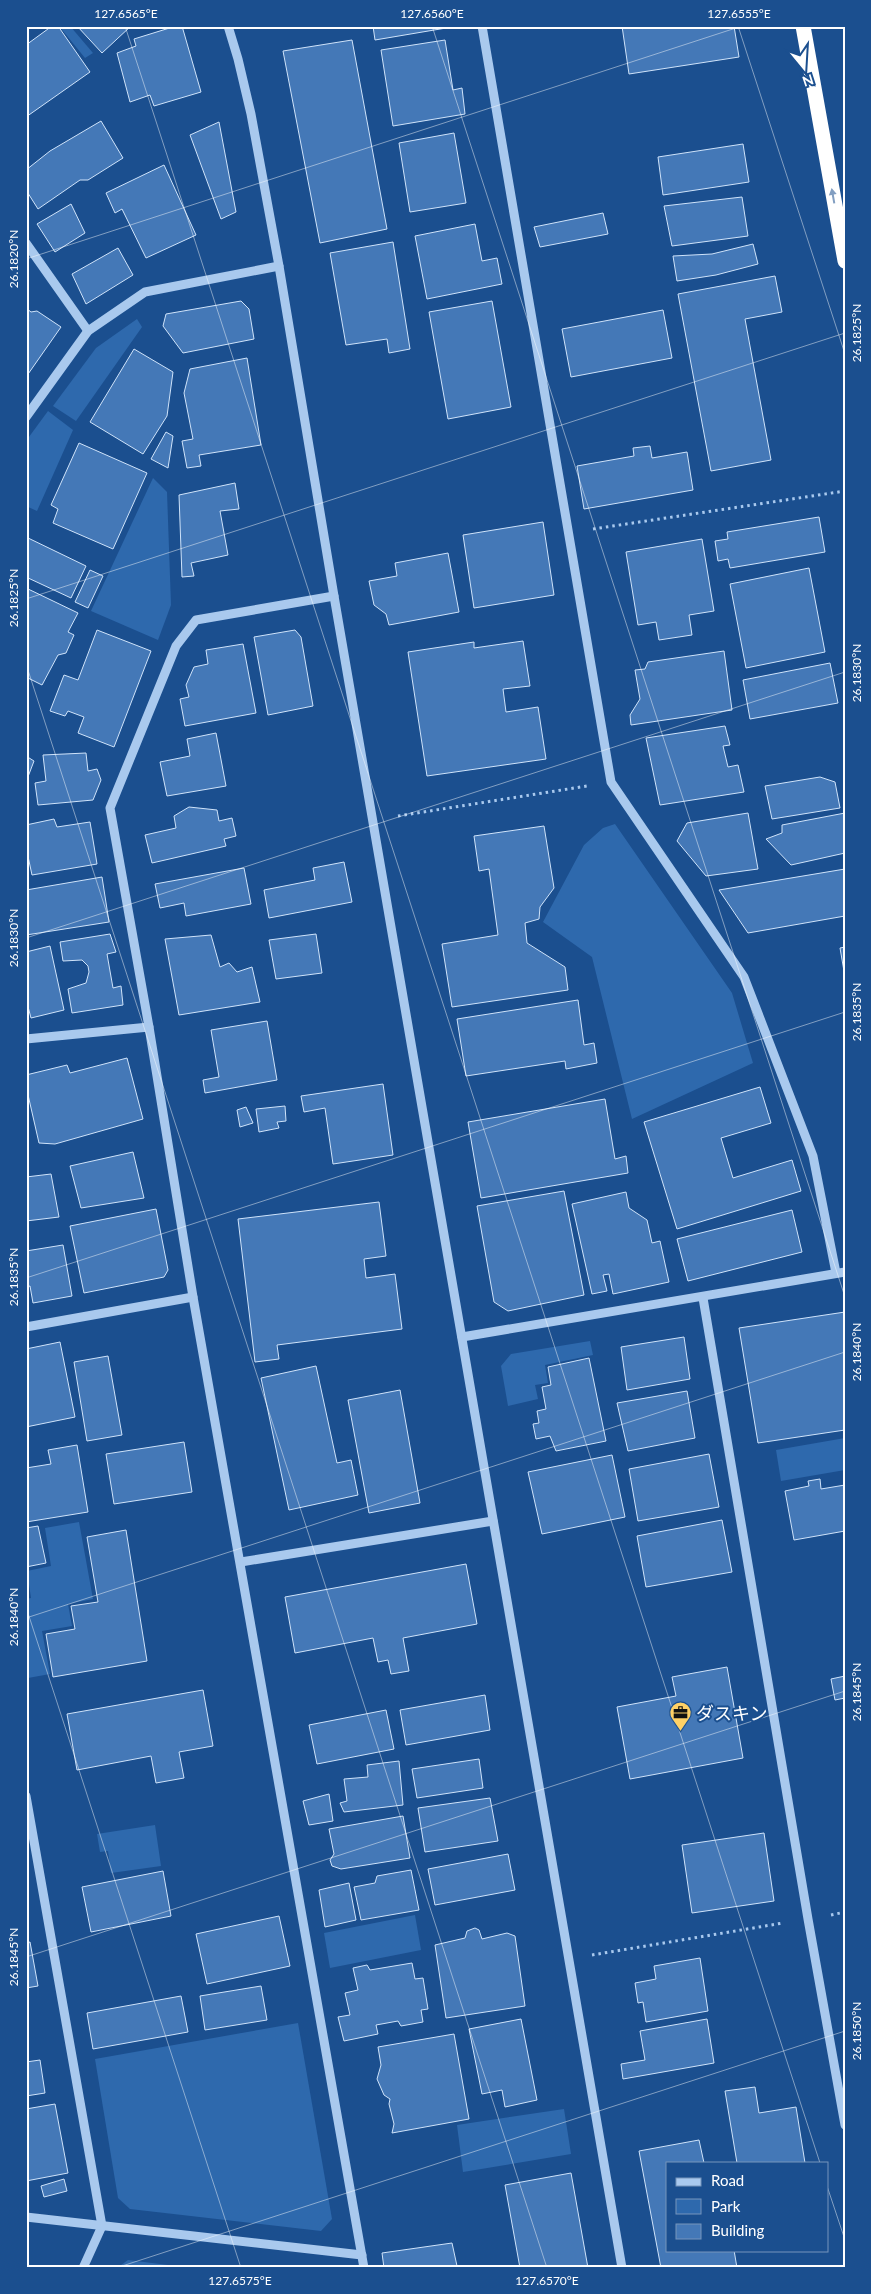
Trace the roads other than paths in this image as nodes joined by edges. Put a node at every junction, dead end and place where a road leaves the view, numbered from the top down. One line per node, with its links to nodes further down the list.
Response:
1 (228, 26): 6 (street)
2 (482, 26): 12 (street)
3 (803, 26): 5 (highway, one-way to 3)
4 (26, 243): 7 (street)
5 (845, 261)
6 (279, 266): 7 (street); 9 (street)
7 (88, 331): 8 (street)
8 (26, 417)
9 (334, 596): 10 (street); 16 (street)
10 (149, 1027): 11 (street); 13 (street)
11 (26, 1039)
12 (841, 1273): 14 (street)
13 (193, 1297): 15 (street); 18 (street)
14 (703, 1298): 16 (street); 20 (street)
15 (26, 1327)
16 (462, 1337): 17 (street)
17 (493, 1521): 18 (street); 26 (street)
18 (241, 1562): 23 (street)
19 (26, 1796): 22 (street)
20 (845, 2125)
21 (26, 2217): 22 (street)
22 (102, 2226): 23 (street); 24 (street)
23 (362, 2256): 25 (street)
24 (83, 2268)
25 (364, 2268)
26 (622, 2268)

